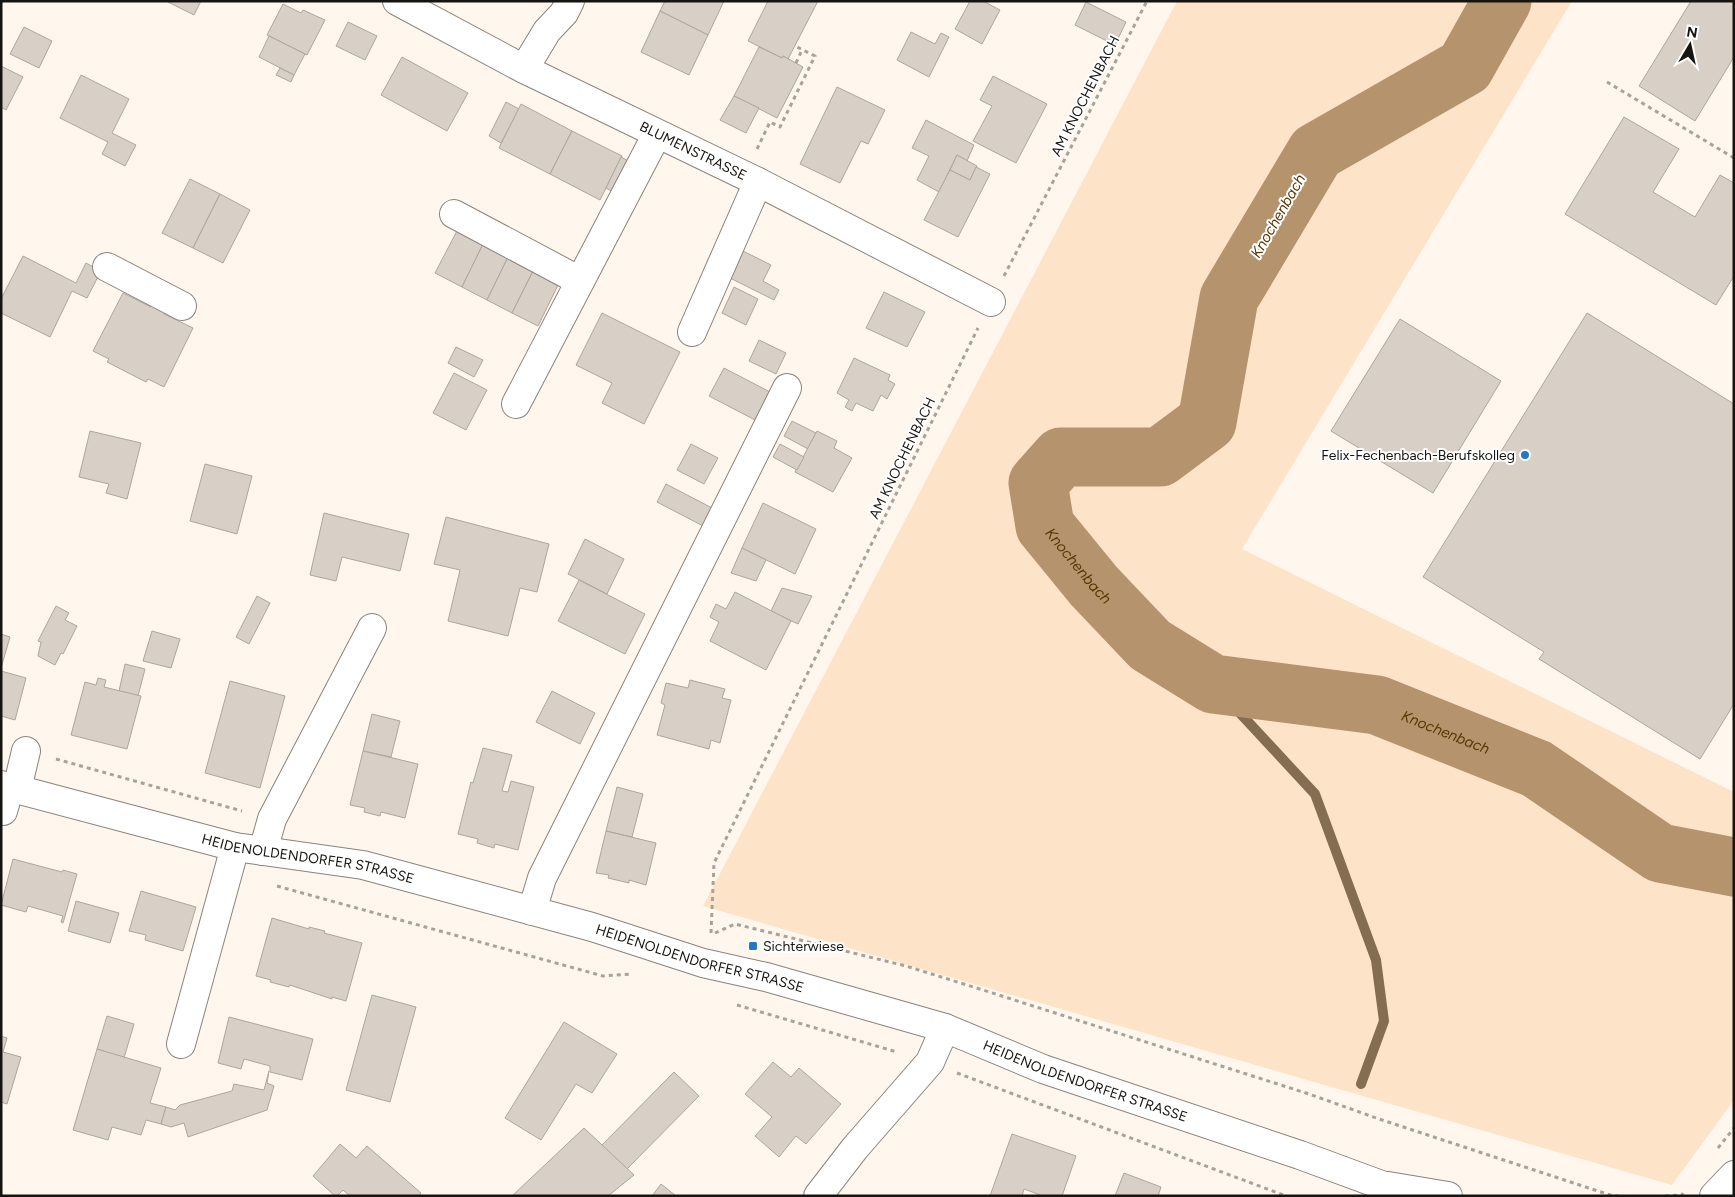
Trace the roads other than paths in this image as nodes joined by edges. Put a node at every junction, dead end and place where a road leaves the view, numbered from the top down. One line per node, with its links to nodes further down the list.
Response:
1 (397, 1): 3 (street, BLUMENSTRASSE)
2 (570, 1): 3 (street)
3 (524, 69): 4 (street, BLUMENSTRASSE)
4 (657, 134): 5 (street, BLUMENSTRASSE); 8 (street)
5 (751, 179): 9 (street, BLUMENSTRASSE); 11 (street)
6 (454, 214): 8 (street)
7 (107, 267): 10 (street)
8 (580, 281): 13 (street)
9 (991, 302)
10 (182, 306)
11 (692, 332)
12 (787, 388): 19 (street)
13 (516, 404)
14 (372, 628): 18 (street)
15 (26, 751): 16 (street)
16 (8, 793): 17 (street, HEIDENOLDENDORFER STRASSE)
17 (235, 847): 18 (street, HEIDENOLDENDORFER STRASSE); 21 (street)
18 (263, 851): 19 (street, HEIDENOLDENDORFER STRASSE)
19 (532, 911): 20 (street, HEIDENOLDENDORFER STRASSE)
20 (945, 1028): 23 (street, HEIDENOLDENDORFER STRASSE); 24 (street)
21 (181, 1044)
22 (1734, 1175): 26 (street)
23 (1390, 1192): 25 (street, HEIDENOLDENDORFER STRASSE)
24 (818, 1196)
25 (1448, 1196)
26 (1714, 1196)

